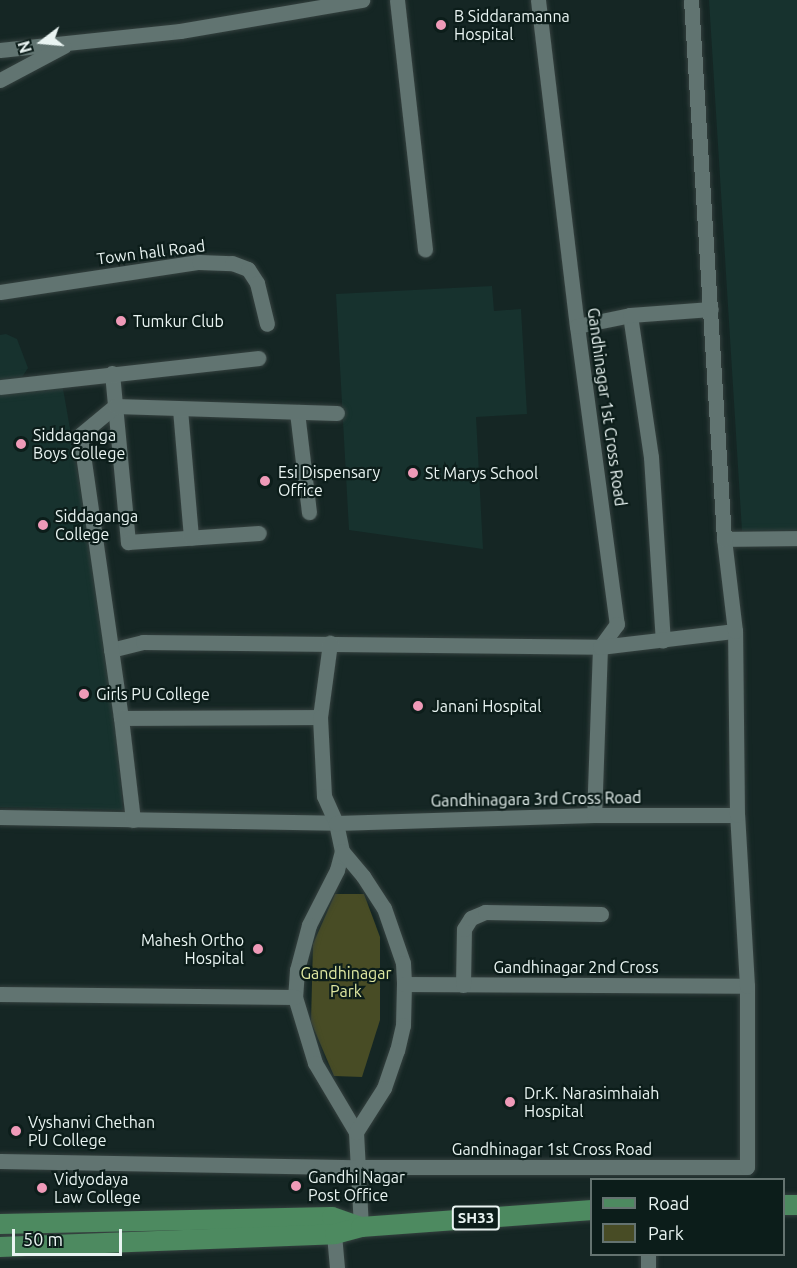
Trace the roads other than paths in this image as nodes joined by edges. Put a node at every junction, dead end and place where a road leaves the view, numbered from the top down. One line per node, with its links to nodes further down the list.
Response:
1 (362, 0): 5 (street)
2 (397, 0): 8 (street)
3 (538, 0): 13 (street, Gandhinagar 1st Cross Road)
4 (691, 0): 10 (street)
5 (72, 42): 6 (street); 7 (street)
6 (0, 50)
7 (0, 80)
8 (425, 249)
9 (0, 291): 12 (street, Town hall Road)
10 (711, 309): 11 (street); 25 (street)
11 (630, 315): 13 (street); 27 (street)
12 (267, 324)
13 (577, 326): 29 (street, Gandhinagar 1st Cross Road)
14 (258, 358): 15 (street)
15 (112, 373): 16 (street); 17 (street)
16 (0, 387)
17 (115, 406): 18 (street); 23 (street); 30 (street)
18 (180, 409): 19 (street); 23 (street)
19 (297, 412): 20 (street); 21 (street)
20 (336, 413)
21 (309, 512)
22 (259, 533): 23 (street)
23 (191, 538)
24 (797, 538): 25 (street)
25 (724, 539): 26 (street)
26 (735, 631): 27 (street); 34 (street)
27 (663, 641): 29 (street)
28 (330, 644): 29 (street); 30 (street); 31 (street)
29 (600, 647): 33 (street)
30 (111, 650): 32 (street)
31 (320, 717): 32 (street); 37 (street)
32 (121, 718): 36 (street)
33 (594, 814): 34 (street, Gandhinagara 3rd Cross Road); 37 (street, Gandhinagara 3rd Cross Road)
34 (737, 815): 42 (street)
35 (0, 818): 36 (street, Gandhinagara 3rd Cross Road)
36 (133, 820): 37 (street, Gandhinagara 3rd Cross Road)
37 (336, 823): 38 (street)
38 (342, 851): 40 (street); 44 (street)
39 (601, 914): 41 (street)
40 (404, 984): 41 (street, Gandhinagar 2nd Cross); 45 (street)
41 (463, 985): 42 (street, Gandhinagar 2nd Cross)
42 (747, 986): 47 (street, Gandhinagar 1st Cross Road)
43 (0, 994): 44 (street)
44 (295, 997): 45 (street)
45 (356, 1132): 47 (street)
46 (0, 1161): 47 (street, Gandhinagar 1st Cross Road)
47 (356, 1167): 51 (street)
48 (590, 1210): 51 (main road, SH33)
49 (0, 1224): 50 (main road, SH33)
50 (333, 1226): 51 (main road, SH33); 52 (main road, SH33); 53 (street)
51 (361, 1227)
52 (0, 1247)
53 (337, 1268)

